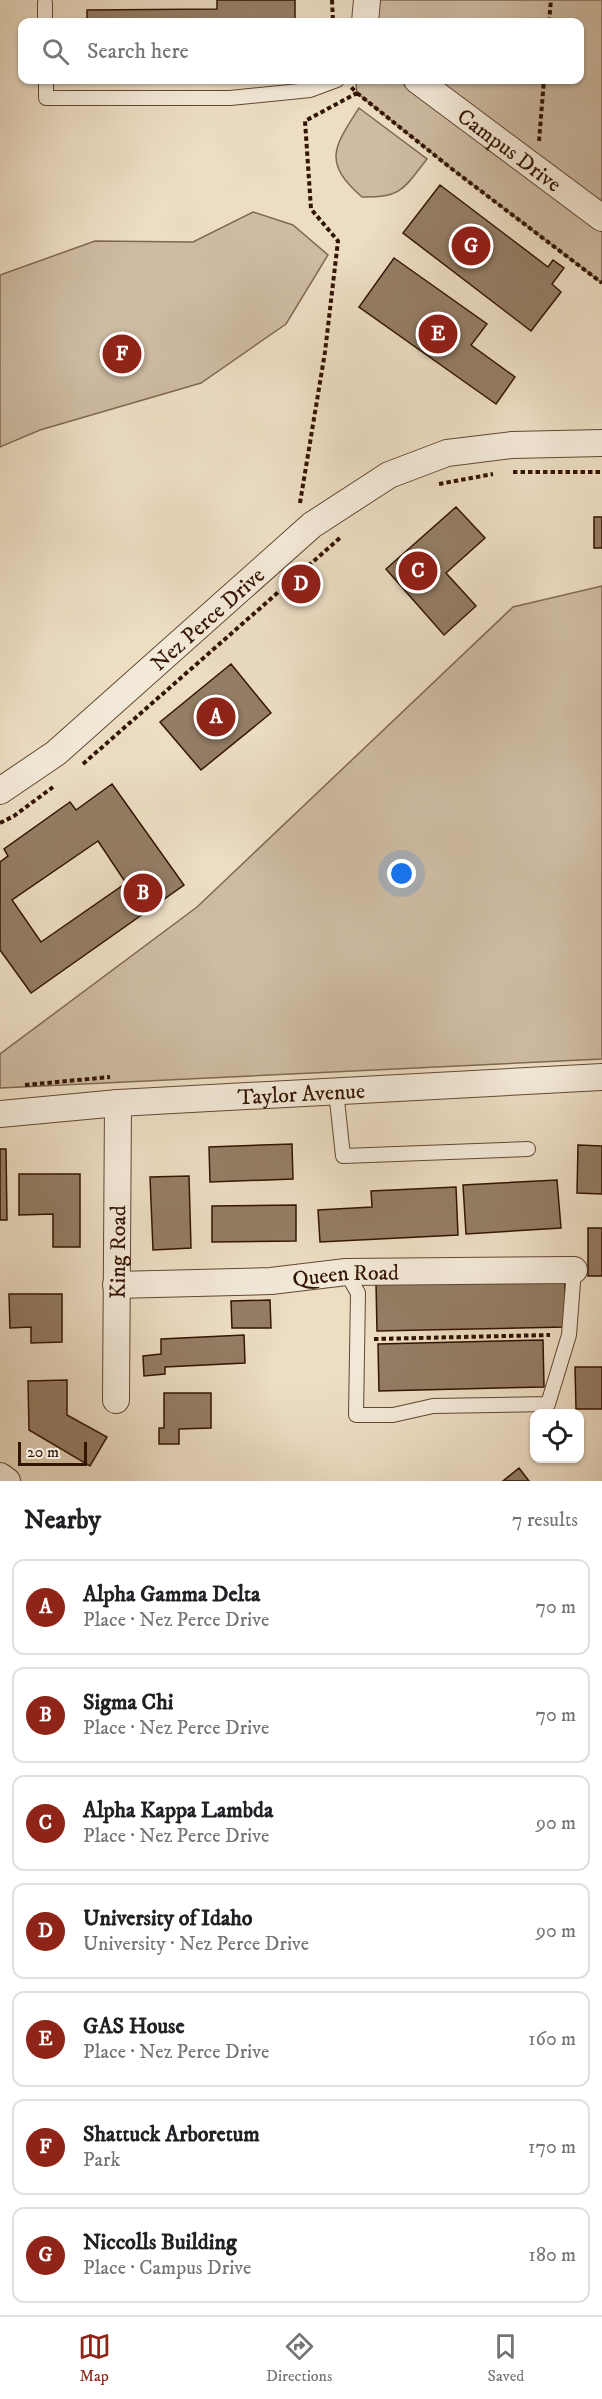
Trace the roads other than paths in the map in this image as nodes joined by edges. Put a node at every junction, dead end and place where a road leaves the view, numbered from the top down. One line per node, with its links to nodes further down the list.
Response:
1 (367, 0): 4 (street)
2 (45, 3): 3 (lane)
3 (45, 18)
4 (365, 18)
5 (46, 84): 6 (lane)
6 (326, 84)
7 (422, 84): 8 (street, Campus Drive)
8 (602, 218)
9 (602, 443): 10 (street, Nez Perce Drive)
10 (0, 791)
11 (602, 1077): 12 (street, Taylor Avenue)
12 (336, 1091): 13 (street, Taylor Avenue); 15 (lane)
13 (118, 1102): 14 (street, Taylor Avenue); 18 (street, King Road)
14 (0, 1114)
15 (528, 1149)
16 (574, 1270): 17 (street, Queen Road); 17 (lane)
17 (346, 1272): 18 (street, Queen Road)
18 (116, 1285): 19 (street, King Road)
19 (116, 1400)
20 (0, 1476): 21 (street)
21 (7, 1481)

